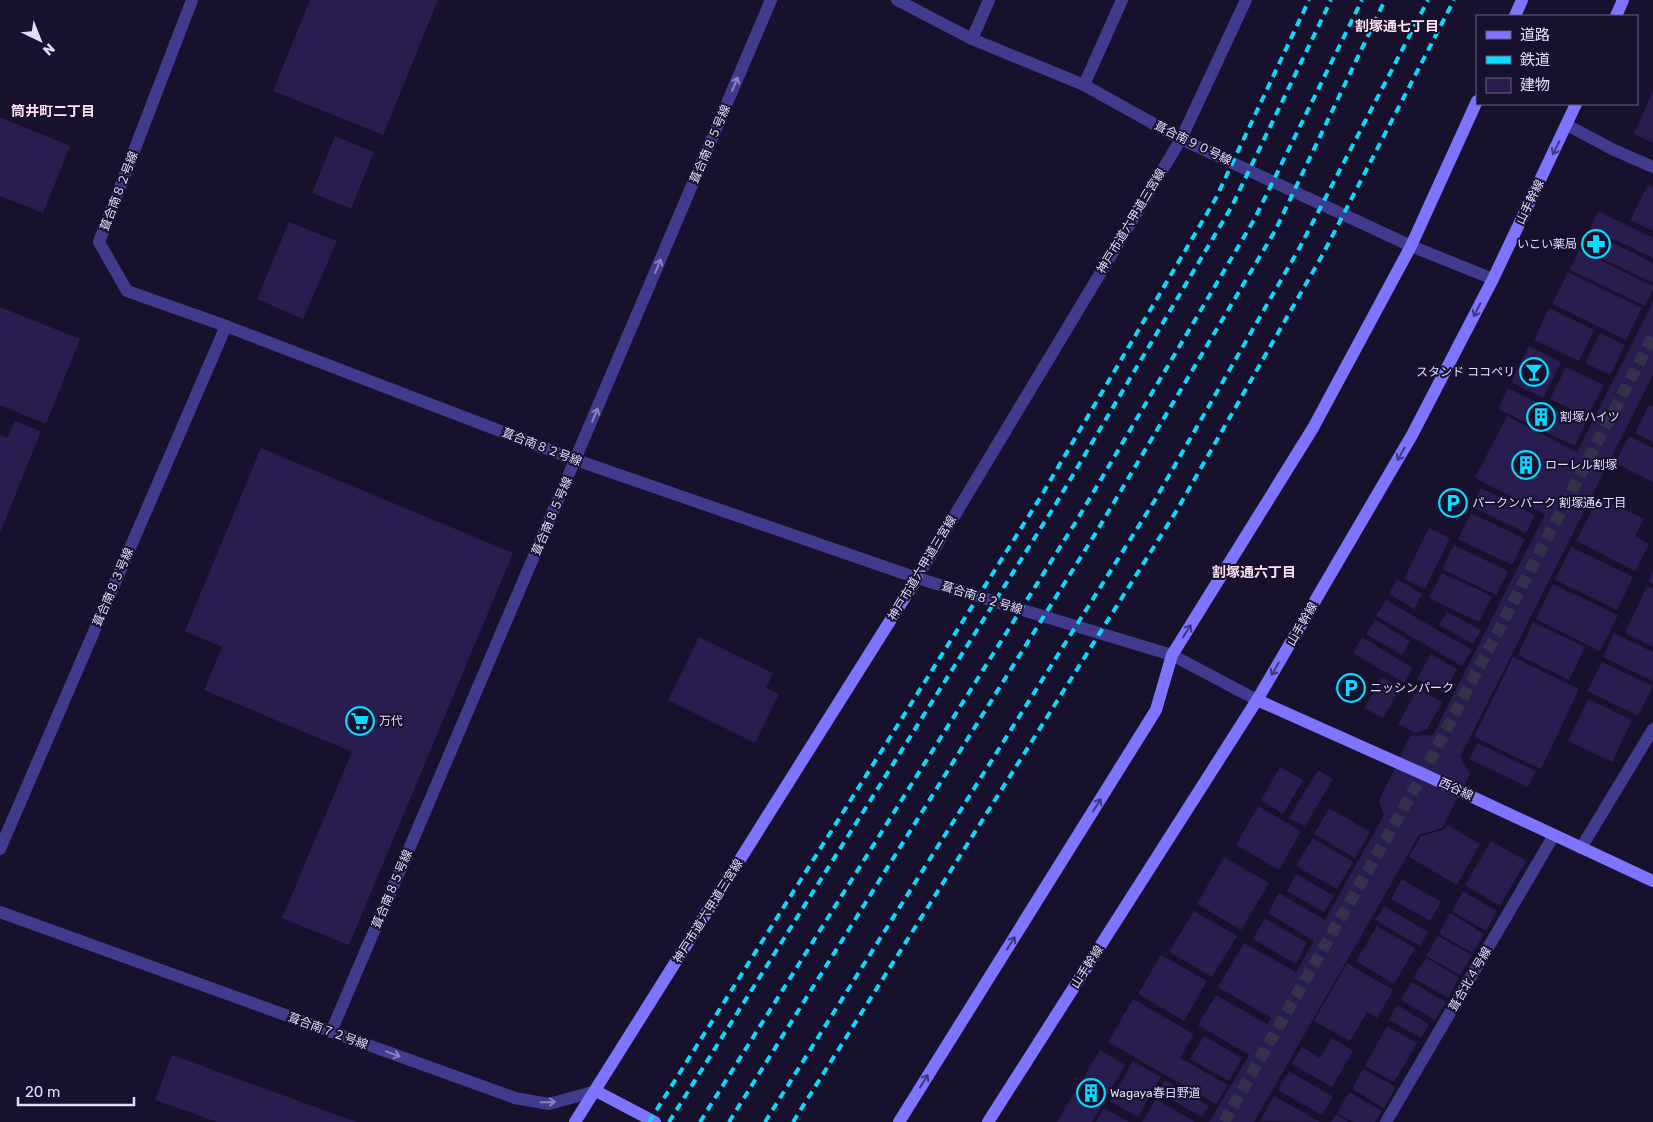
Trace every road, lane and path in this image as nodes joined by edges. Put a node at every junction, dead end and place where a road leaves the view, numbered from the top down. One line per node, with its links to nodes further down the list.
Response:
1 (192, 0): 20 (street, 葺合南８２号線)
2 (771, 0): 21 (street, 葺合南８５号線, one-way to 2)
3 (897, 0): 11 (street, 葺合南９０号線)
4 (989, 0): 11 (street)
5 (1122, 0): 12 (street)
6 (1246, 0): 16 (street, 神戸市道六甲道三宮線)
7 (1522, 0): 9 (street)
8 (1623, 0): 10 (street)
9 (1515, 15)
10 (1616, 15)
11 (972, 39): 12 (street, 葺合南９０号線)
12 (1084, 85): 16 (street, 葺合南９０号線)
13 (1476, 102): 18 (street)
14 (1576, 105): 15 (street, 山手幹線)
15 (1566, 125): 17 (street); 19 (street, 山手幹線, one-way to 19)
16 (1181, 138): 18 (street, 葺合南９０号線); 22 (street, 神戸市道六甲道三宮線)
17 (1653, 167)
18 (1411, 246): 19 (street, 葺合南９０号線); 23 (street, one-way to 18)
19 (1493, 279): 24 (street, 山手幹線, one-way to 24)
20 (226, 326): 21 (street, 葺合南８２号線); 27 (street, 葺合南８３号線)
21 (576, 460): 22 (street, 葺合南８２号線); 31 (street, 葺合南８５号線)
22 (916, 578): 23 (street, 葺合南８２号線); 32 (street, 神戸市道六甲道三宮線)
23 (1172, 655): 24 (street, 葺合南８２号線); 35 (street, one-way to 23)
24 (1257, 700): 26 (street, 西谷線); 36 (street, 山手幹線)
25 (1653, 729): 28 (street)
26 (1554, 835): 28 (street, 西谷線); 37 (street, 葺合北４号線)
27 (0, 848)
28 (1581, 848): 29 (street, 西谷線)
29 (1653, 882)
30 (0, 912): 31 (street, 葺合南７２号線)
31 (331, 1032): 32 (street, 葺合南７２号線, one-way to 32)
32 (596, 1091): 33 (street, 神戸市道六甲道三宮線); 34 (street)
33 (575, 1122)
34 (655, 1122)
35 (899, 1122)
36 (988, 1122)
37 (1386, 1122)

